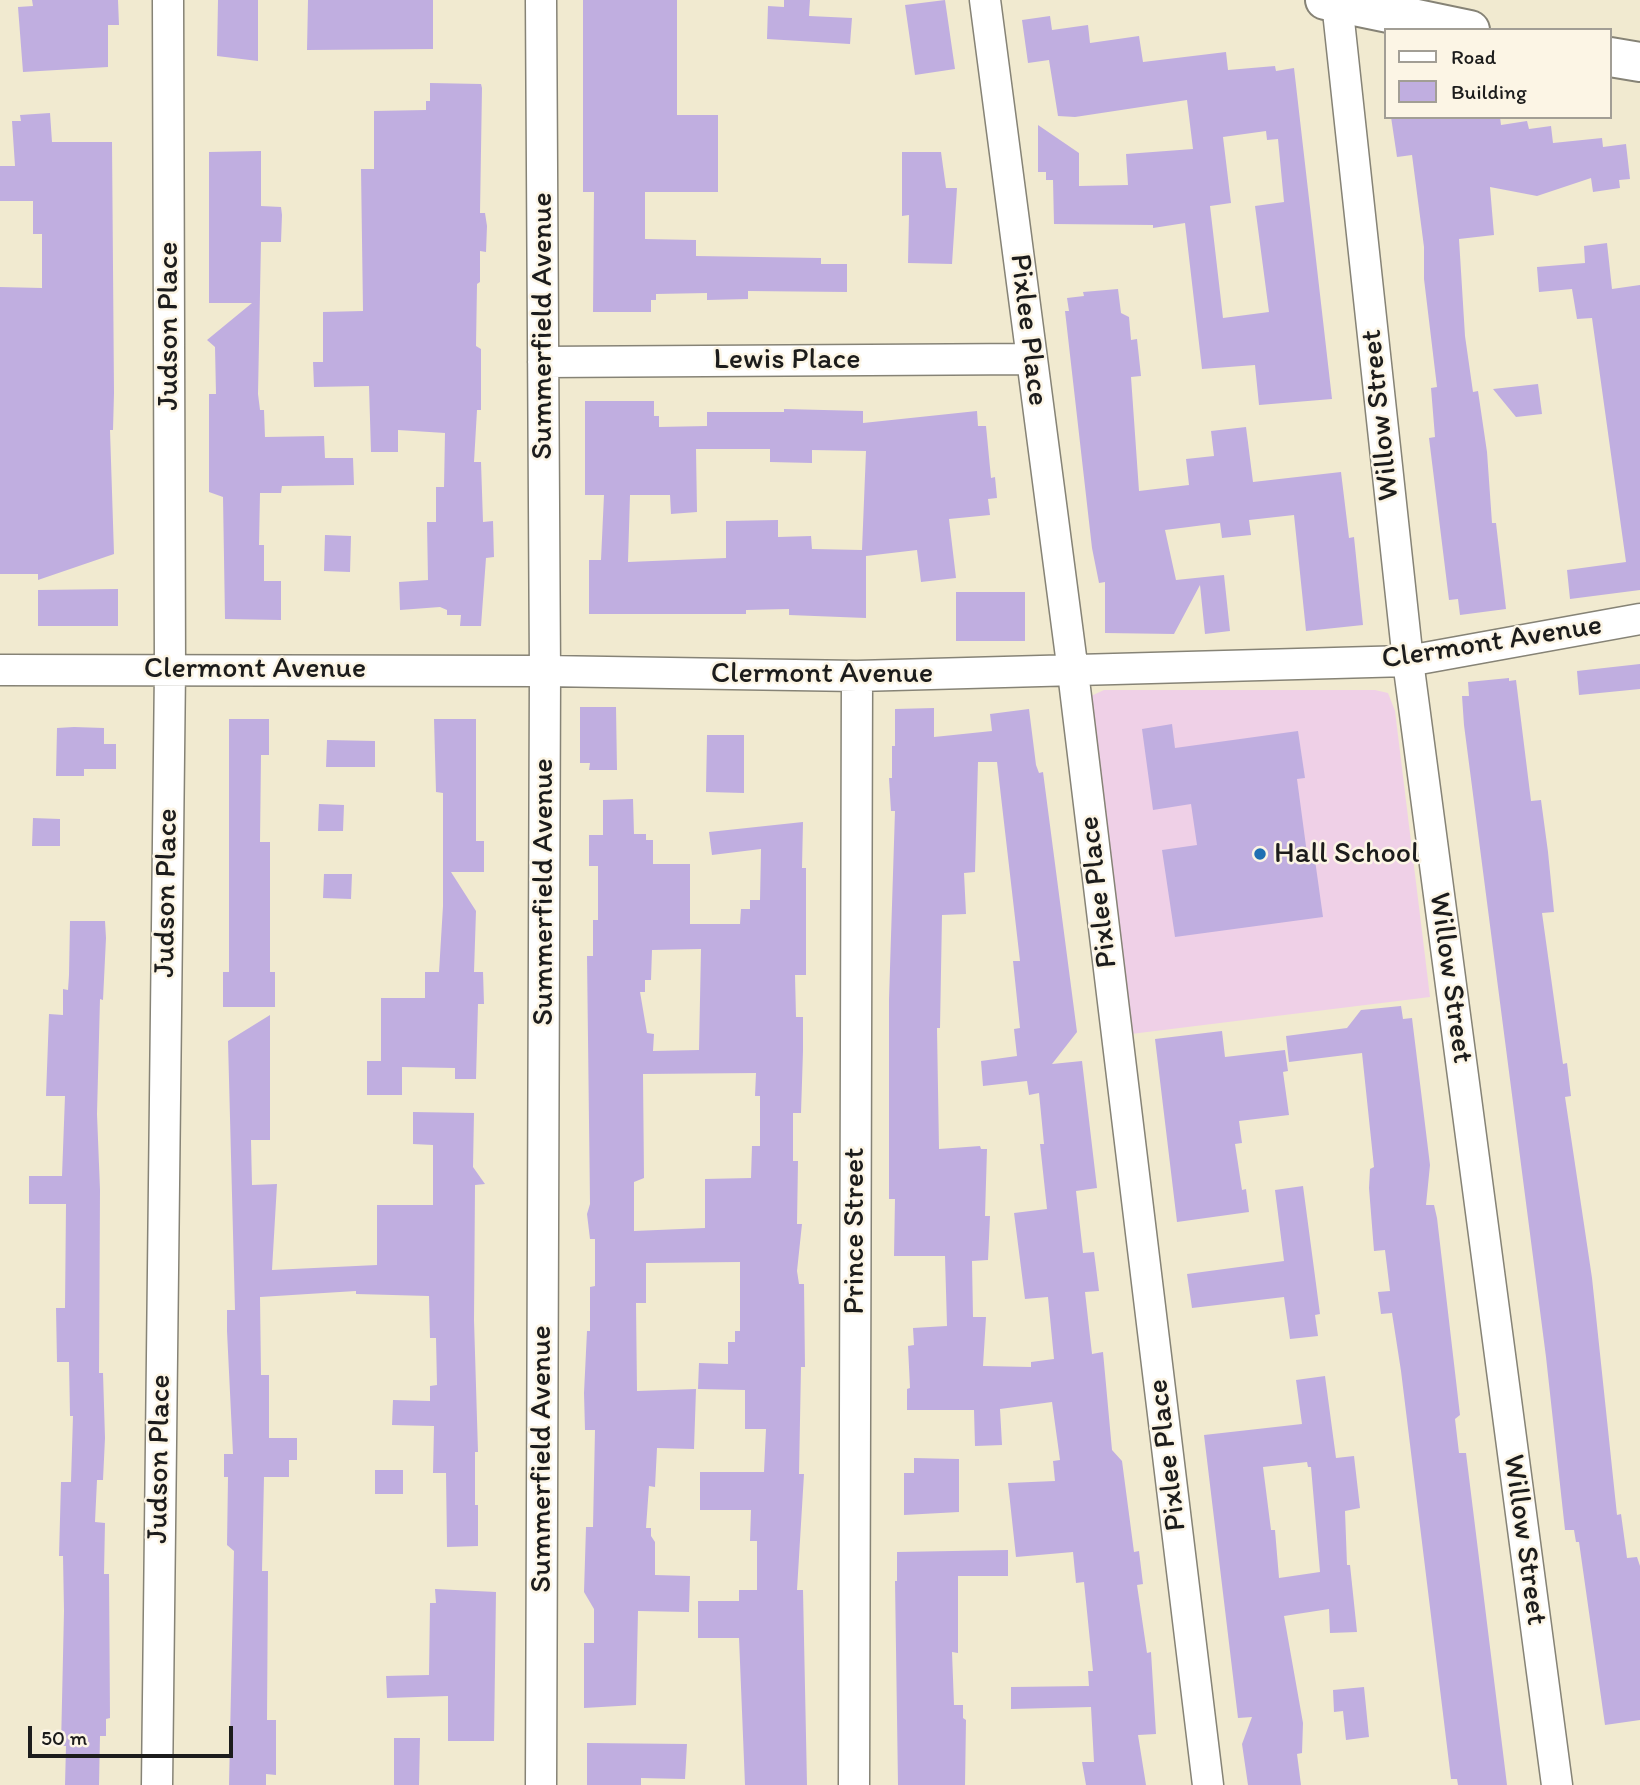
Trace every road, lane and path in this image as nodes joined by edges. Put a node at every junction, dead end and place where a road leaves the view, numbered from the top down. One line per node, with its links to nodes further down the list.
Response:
1 (168, 0): 12 (street, Judson Place)
2 (541, 0): 9 (street, Summerfield Avenue)
3 (985, 0): 8 (street, Pixlee Place)
4 (1331, 1): 5 (main road); 11 (street, Willow Street)
5 (1460, 28)
6 (1612, 57): 7 (main road)
7 (1640, 62)
8 (1031, 359): 9 (street, Lewis Place); 15 (street, Pixlee Place)
9 (543, 362): 14 (street, Summerfield Avenue)
10 (1640, 619): 11 (street, Clermont Avenue)
11 (1408, 661): 15 (street, Clermont Avenue); 21 (street, Willow Street)
12 (170, 669): 13 (street, Clermont Avenue); 14 (street, Clermont Avenue); 17 (street, Judson Place)
13 (0, 670)
14 (545, 671): 16 (street, Clermont Avenue); 18 (street, Summerfield Avenue)
15 (1073, 671): 16 (street, Clermont Avenue); 20 (street, Pixlee Place)
16 (857, 676): 19 (street, Prince Street)
17 (156, 1785)
18 (541, 1785)
19 (854, 1785)
20 (1208, 1785)
21 (1557, 1785)

